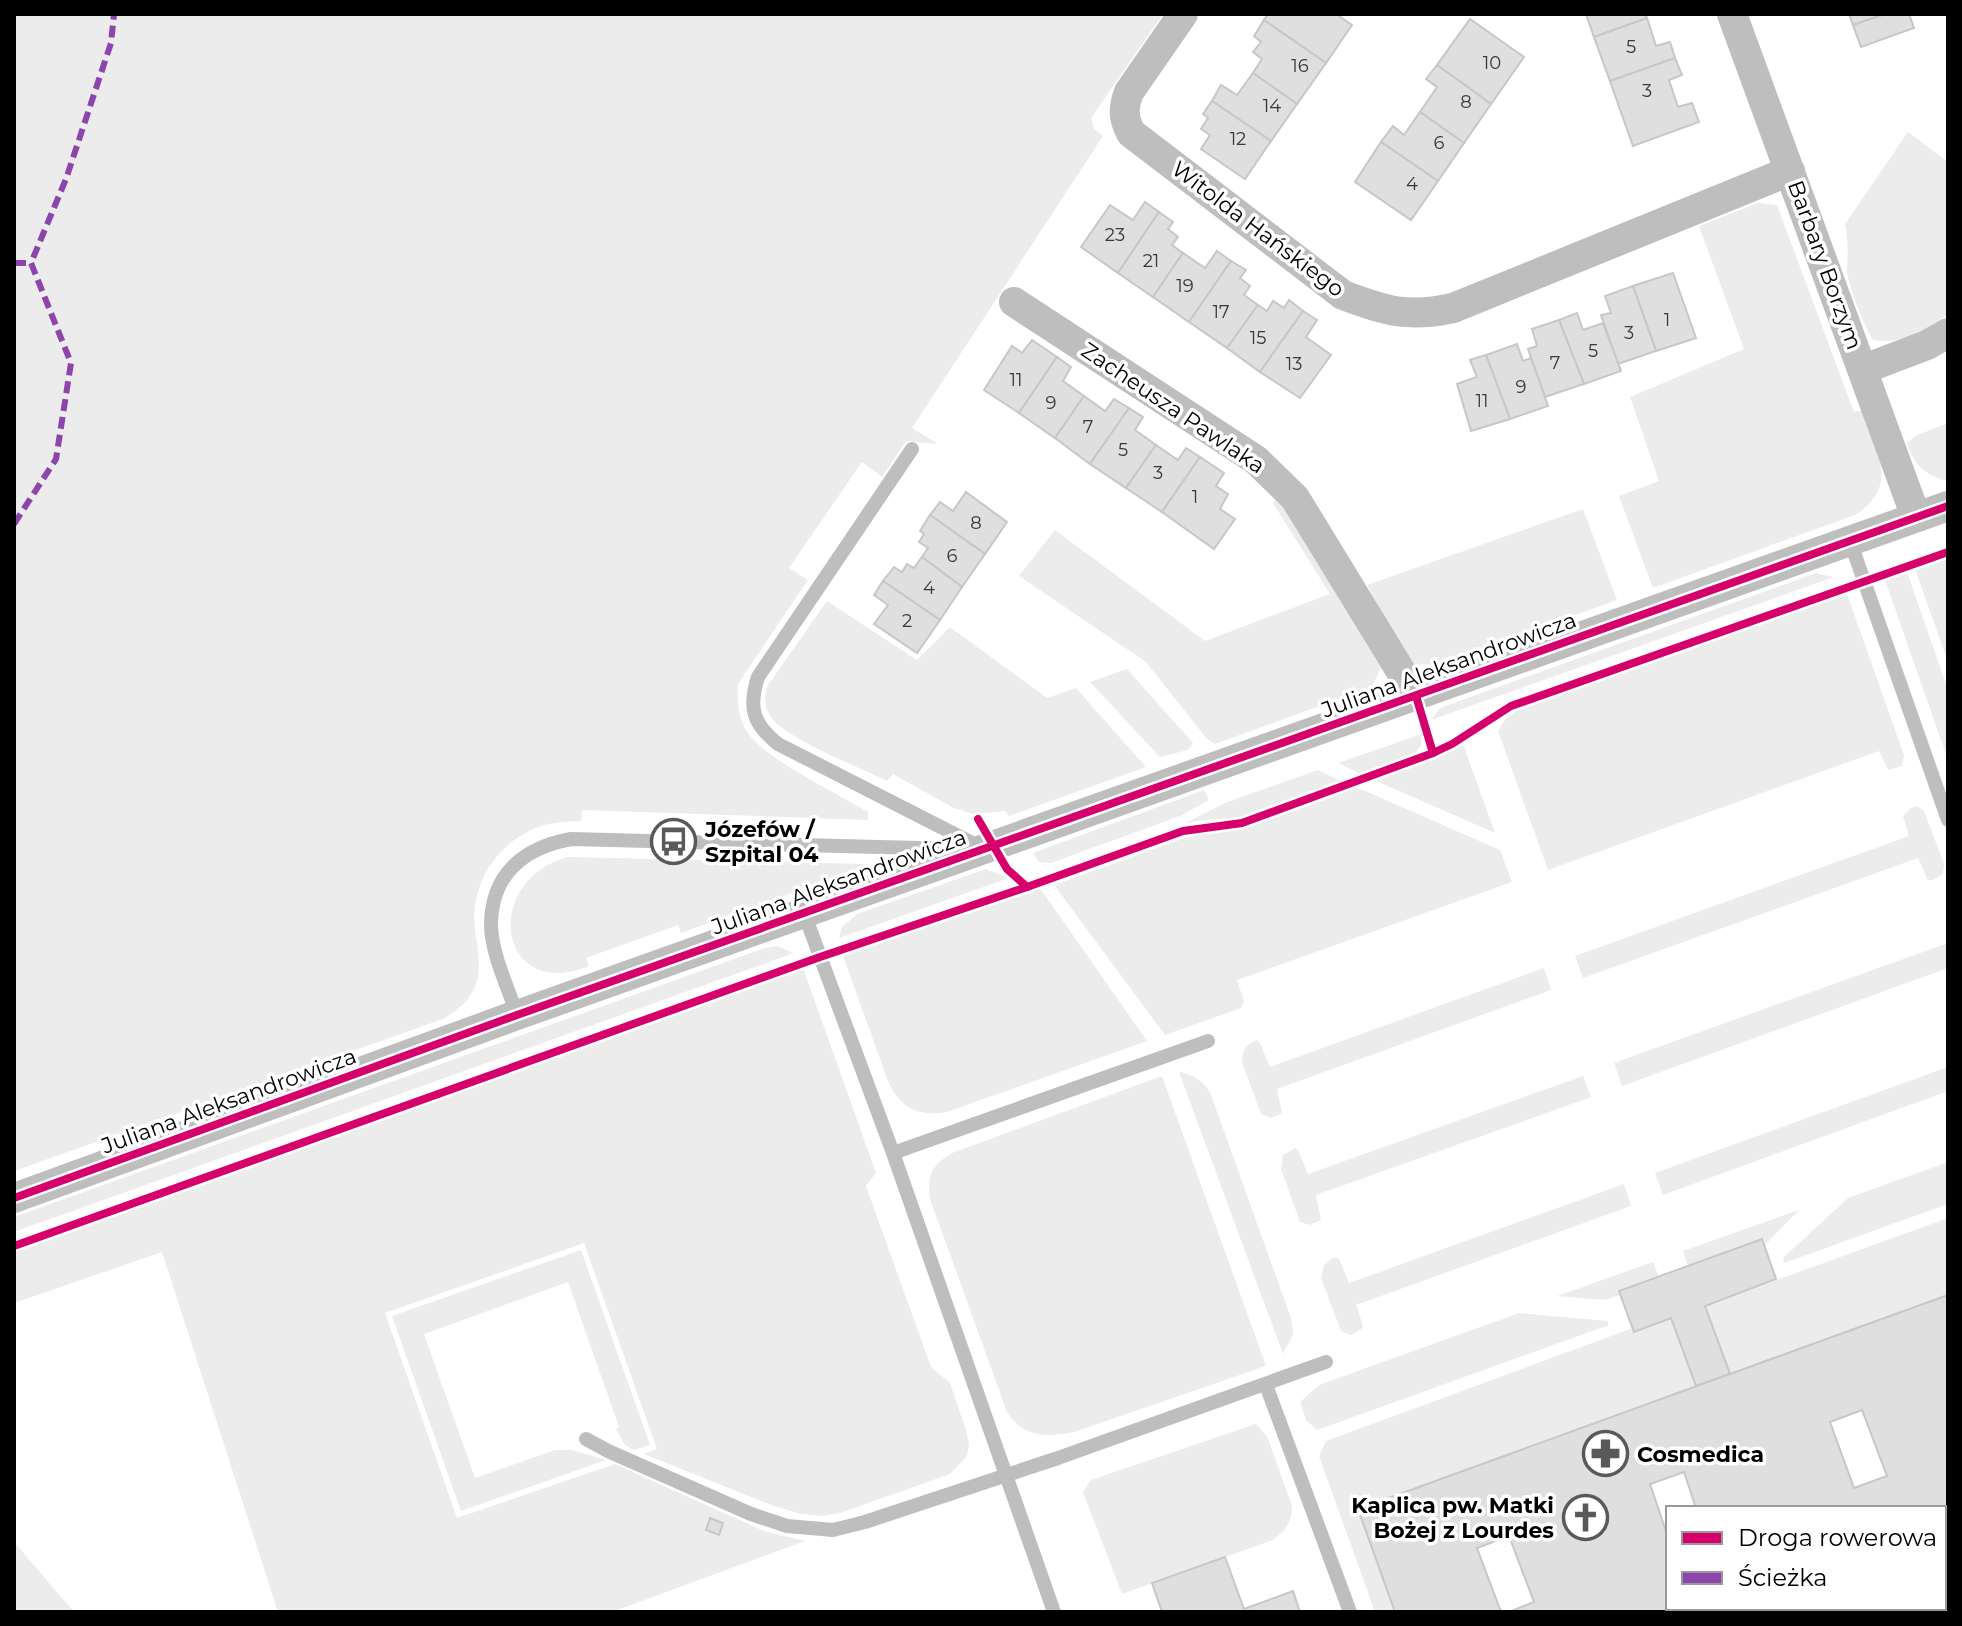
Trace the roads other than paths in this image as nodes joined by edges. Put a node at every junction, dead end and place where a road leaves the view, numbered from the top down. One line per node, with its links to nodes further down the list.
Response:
1 (1183, 14): 3 (street, Witolda Hańskiego)
2 (1732, 14): 3 (street, Barbary Borzym)
3 (1790, 171): 6 (street, Barbary Borzym)
4 (1014, 302): 11 (street, Zacheusza Pawlaka)
5 (1948, 333): 6 (street)
6 (1864, 369): 9 (street, Barbary Borzym)
7 (912, 449): 13 (lane)
8 (1948, 506): 9 (street, Juliana Aleksandrowicza)
9 (1916, 517): 10 (street, Juliana Aleksandrowicza)
10 (1850, 541): 11 (street, Juliana Aleksandrowicza); 12 (lane)
11 (1416, 696): 13 (street, Juliana Aleksandrowicza)
12 (1948, 820)
13 (984, 849): 14 (street, Juliana Aleksandrowicza); 15 (lane)
14 (804, 913): 15 (street, Juliana Aleksandrowicza); 17 (lane)
15 (517, 1015): 18 (street, Juliana Aleksandrowicza)
16 (1208, 1041): 17 (lane)
17 (893, 1153): 22 (lane)
18 (14, 1198)
19 (1326, 1362): 20 (lane)
20 (1266, 1385): 22 (lane); 24 (lane)
21 (586, 1439): 22 (lane)
22 (1005, 1476): 23 (lane)
23 (1054, 1611)
24 (1350, 1612)

